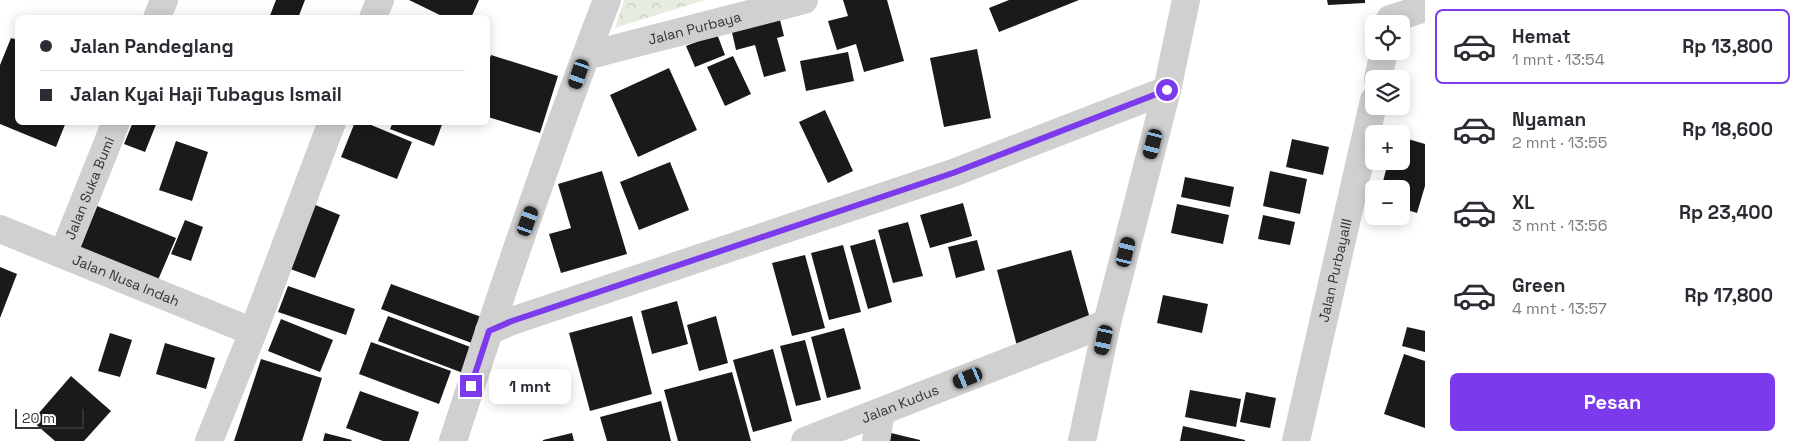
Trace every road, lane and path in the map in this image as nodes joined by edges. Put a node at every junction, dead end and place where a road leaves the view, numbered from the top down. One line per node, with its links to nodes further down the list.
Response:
1 (164, 0): 8 (street)
2 (380, 0): 9 (street)
3 (607, 0): 10 (street)
4 (804, 0): 10 (street, Jalan Purbaya)
5 (1186, 0): 11 (street)
6 (1425, 8): 7 (street)
7 (1391, 14)
8 (158, 15)
9 (374, 15)
10 (586, 56): 18 (street)
11 (1167, 90): 17 (street); 18 (street)
12 (1371, 115): 26 (street, Jalan PurbayaIII)
13 (115, 125): 16 (street, Jalan Suka Bumi)
14 (331, 125): 19 (street)
15 (0, 229): 16 (street, Jalan Nusa Indah)
16 (63, 254): 19 (street, Jalan Nusa Indah)
17 (1107, 323): 20 (street, Jalan Kudus); 25 (street)
18 (489, 331): 22 (street)
19 (253, 332): 21 (street)
20 (881, 412): 23 (street, Jalan Kudus); 24 (street)
21 (209, 441)
22 (453, 441)
23 (805, 441)
24 (876, 441)
25 (1082, 441)
26 (1296, 441)

